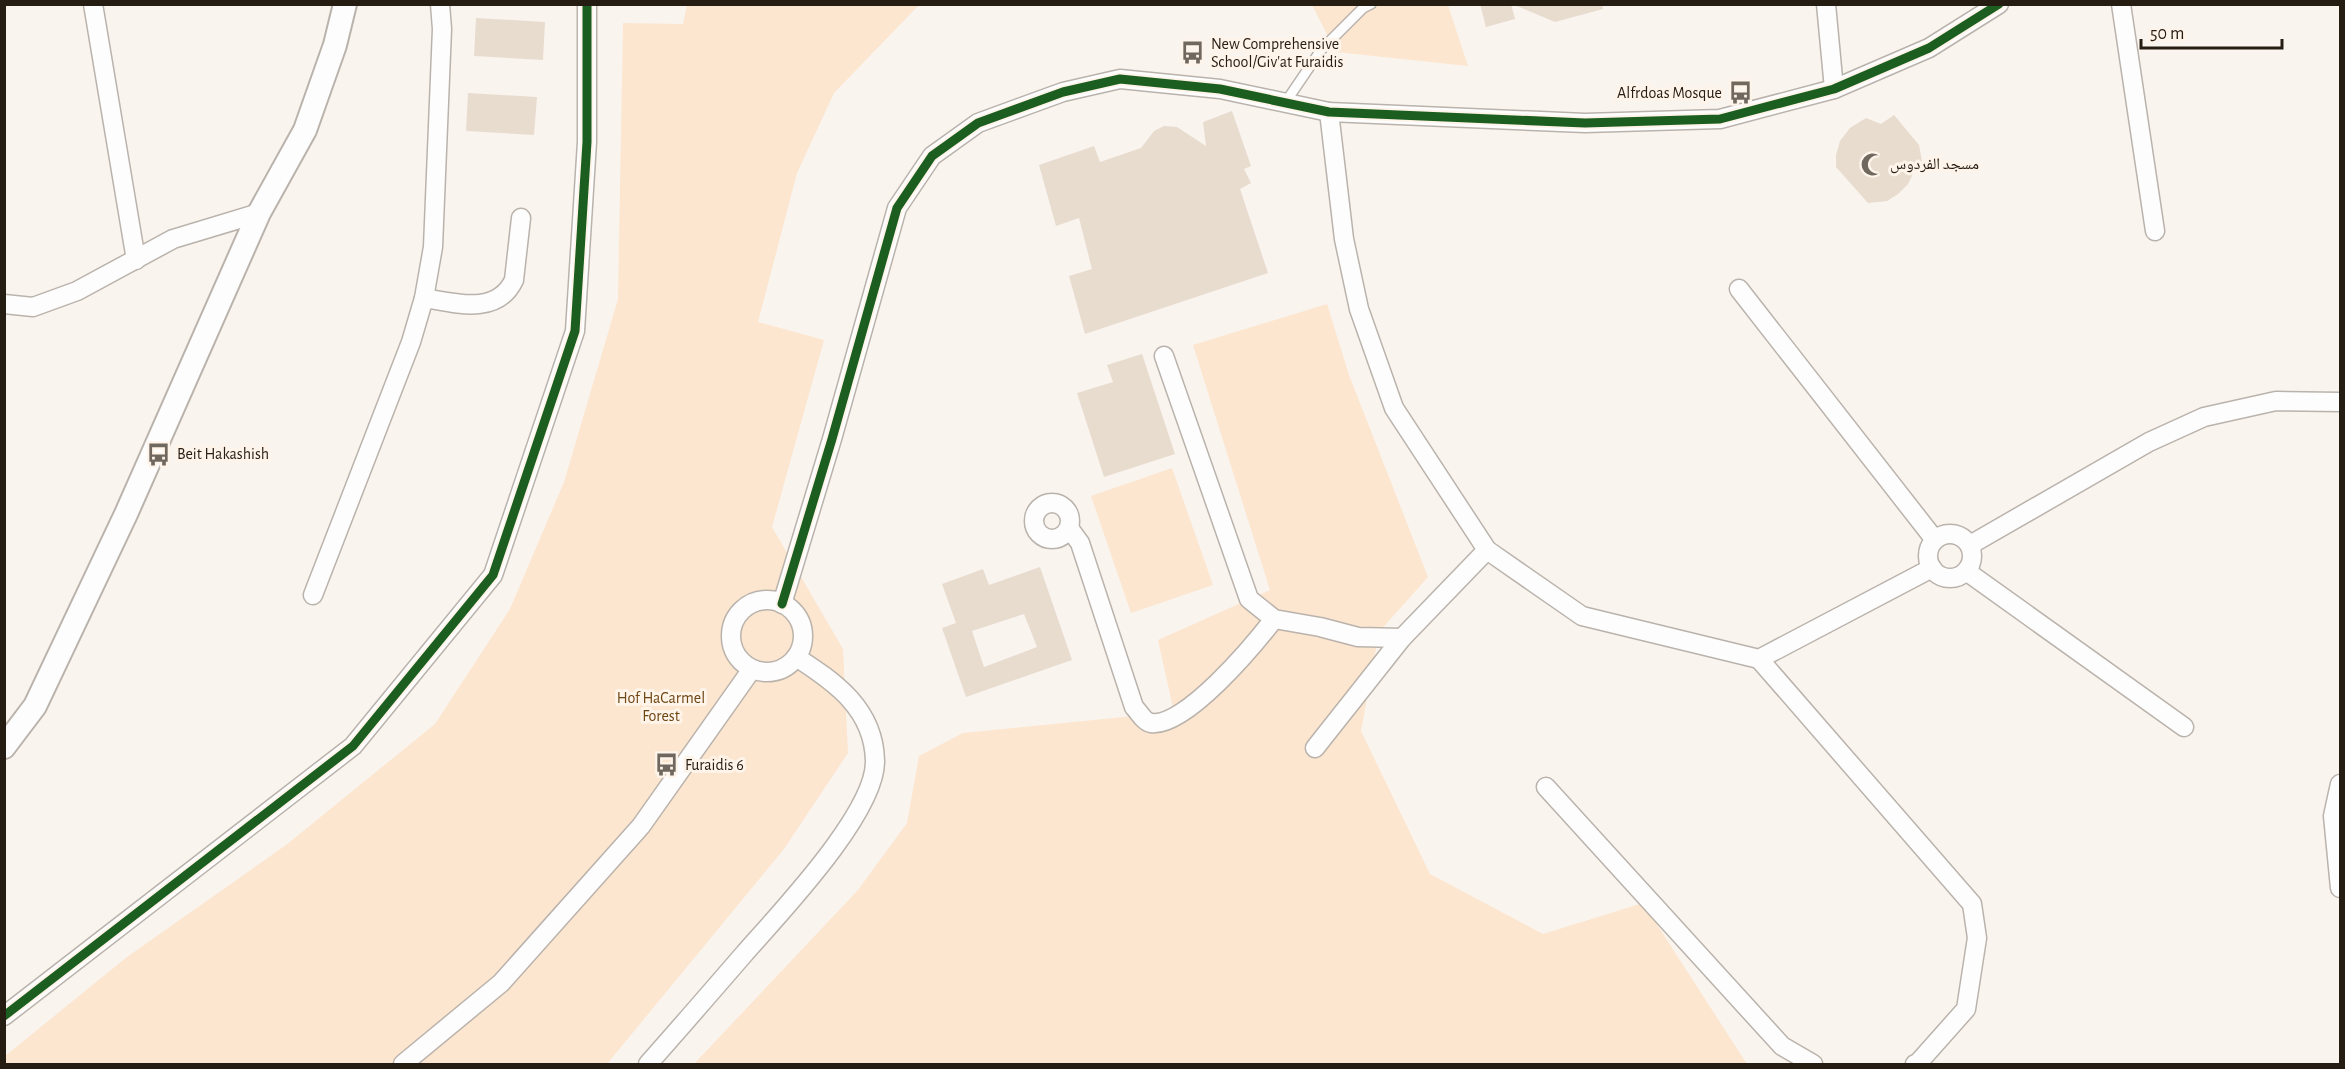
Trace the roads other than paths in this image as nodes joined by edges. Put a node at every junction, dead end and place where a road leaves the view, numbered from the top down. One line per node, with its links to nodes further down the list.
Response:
1 (93, 4): 15 (street)
2 (345, 4): 12 (street)
3 (440, 4): 17 (street)
4 (586, 4): 40 (street)
5 (1371, 4): 10 (lane)
6 (1826, 4): 9 (street)
7 (1999, 4): 9 (street)
8 (2121, 4): 14 (street)
9 (1834, 89): 11 (street)
10 (1285, 104): 11 (street); 28 (street)
11 (1329, 112): 24 (street)
12 (259, 213): 15 (street); 35 (street)
13 (522, 219): 17 (street)
14 (2155, 231)
15 (136, 260): 18 (street)
16 (1739, 289): 22 (street)
17 (424, 298): 27 (street)
18 (11, 304)
19 (1164, 356): 29 (street)
20 (2340, 402): 23 (street)
21 (1069, 528): 29 (street)
22 (1935, 540): 23 (street); 25 (street)
23 (1970, 545): 26 (street)
24 (1487, 550): 30 (street); 32 (street)
25 (1932, 568): 26 (street); 32 (street)
26 (1966, 571): 34 (street)
27 (313, 595)
28 (782, 604): 31 (street); 33 (street)
29 (1274, 619): 30 (street)
30 (1401, 638): 36 (street)
31 (796, 657): 33 (street); 42 (street)
32 (1759, 659): 44 (street)
33 (752, 669): 41 (street)
34 (2184, 727)
35 (4, 747)
36 (1315, 748)
37 (2340, 784): 39 (street)
38 (1546, 787): 43 (street)
39 (2340, 888)
40 (4, 1016)
41 (403, 1065)
42 (648, 1065)
43 (1813, 1065)
44 (1915, 1065)

